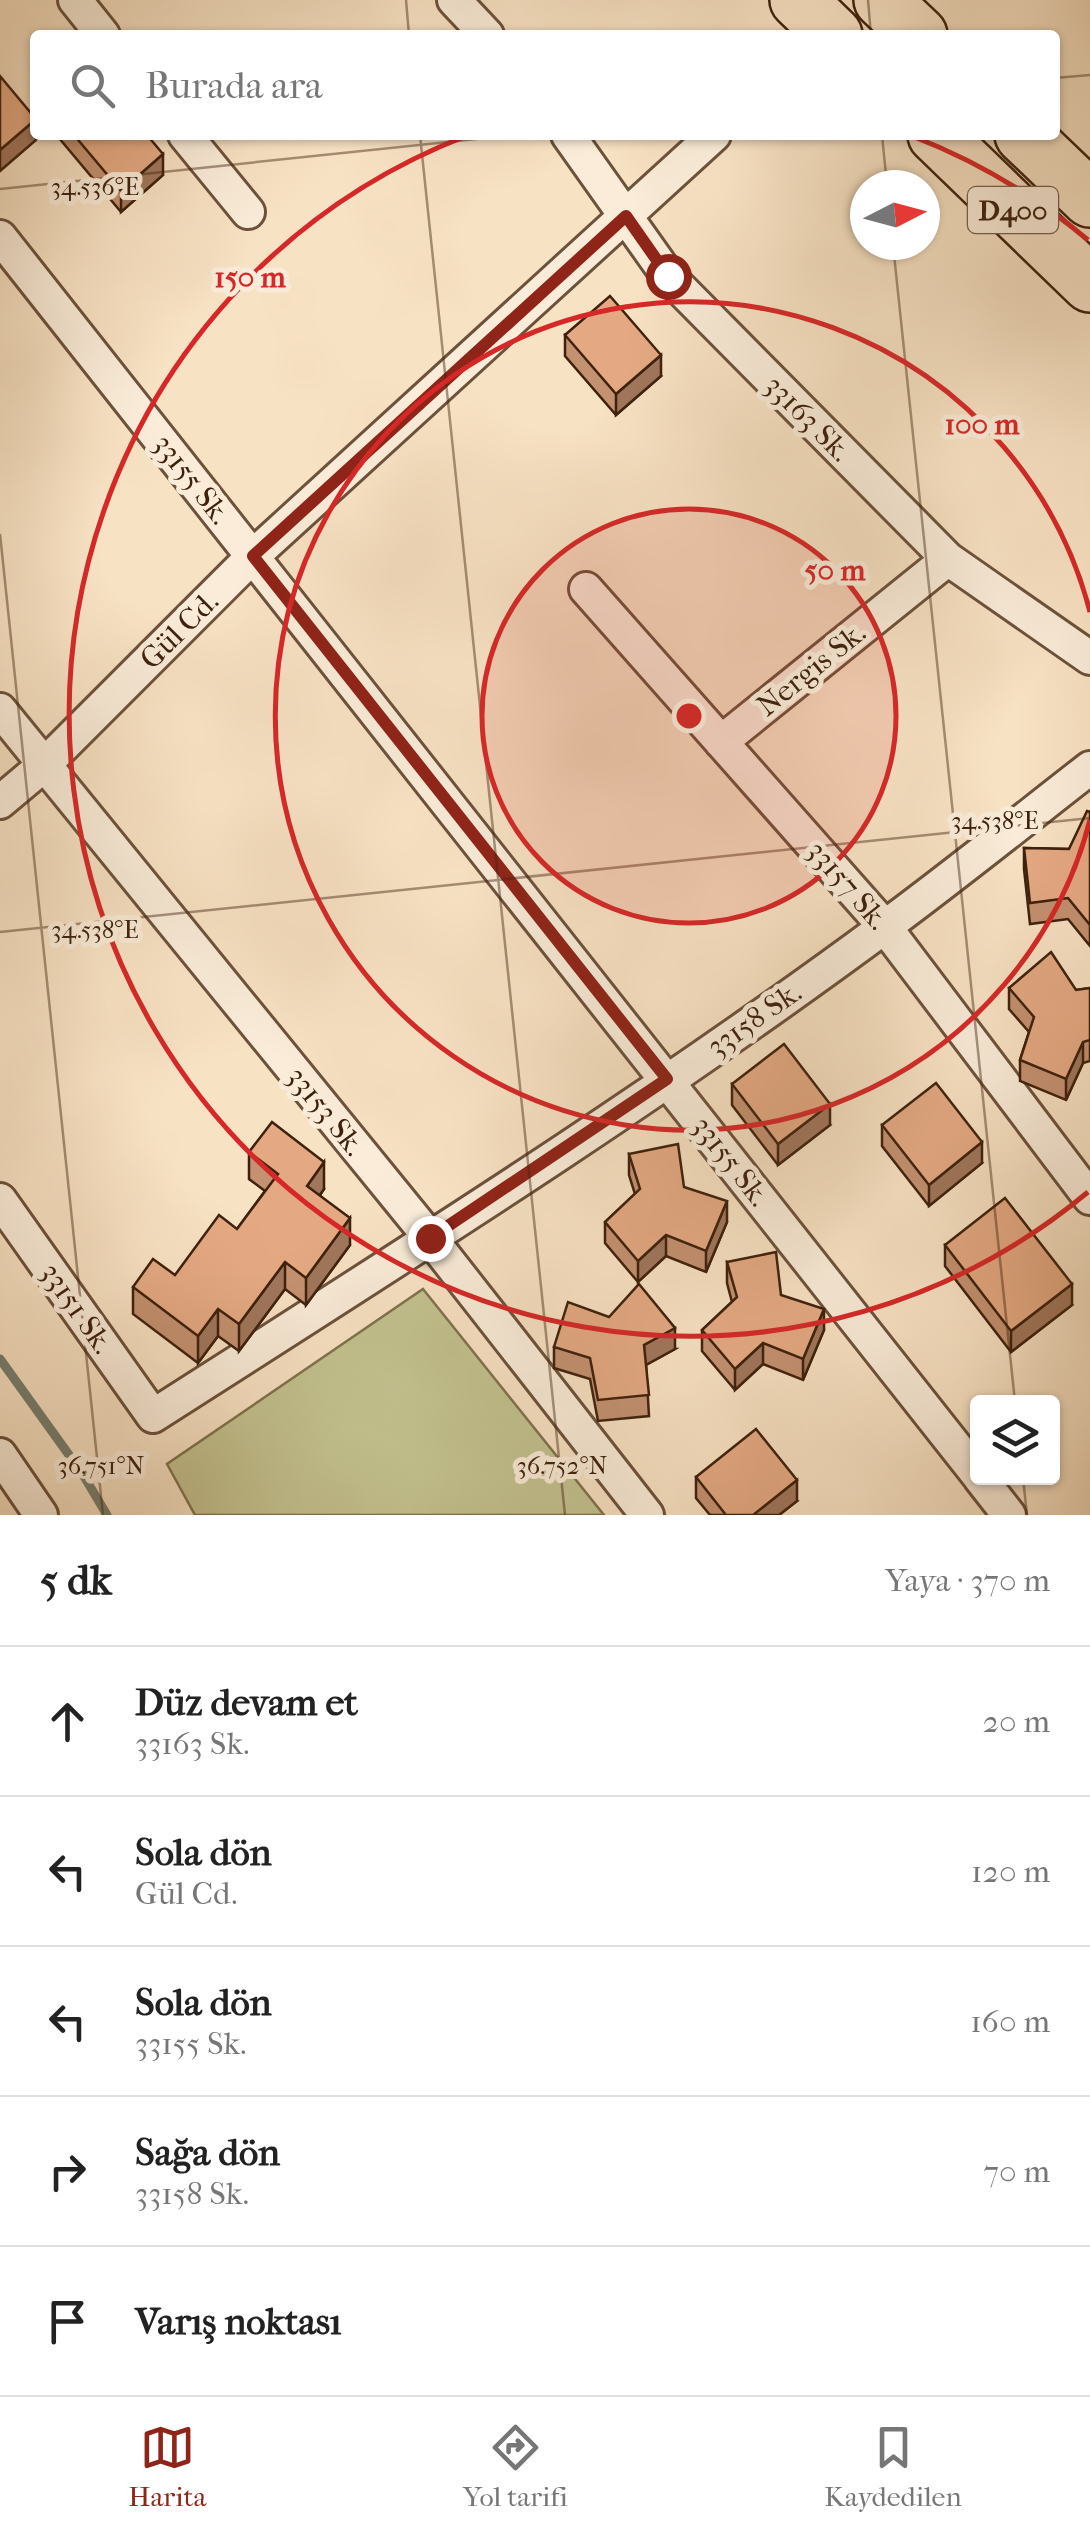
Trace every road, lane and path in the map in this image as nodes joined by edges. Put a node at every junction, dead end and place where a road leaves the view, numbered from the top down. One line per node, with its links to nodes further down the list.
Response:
1 (75, 0): 3 (street)
2 (454, 0): 4 (street)
3 (99, 30)
4 (482, 30)
5 (189, 140): 11 (street)
6 (572, 140): 12 (street, 33163 Sk.)
7 (709, 140): 12 (street, Gül Cd.)
8 (941, 140): 14 (highway, D400)
9 (1028, 140): 10 (highway, D400)
10 (1090, 200)
11 (248, 212)
12 (626, 216): 15 (street, Gül Cd.); 16 (street, 33163 Sk.)
13 (0, 238): 15 (street, 33155 Sk.)
14 (1090, 284)
15 (253, 556): 21 (street, Gül Cd.); 25 (street, 33155 Sk.)
16 (948, 559): 18 (street, 33163 Sk.); 20 (street, Nergis Sk.)
17 (586, 590): 20 (street, 33157 Sk.)
18 (1090, 658)
19 (0, 710): 21 (street, 33153 Sk.)
20 (721, 742): 24 (street, 33157 Sk.)
21 (43, 766): 23 (street, Gül Cd.); 28 (street, 33153 Sk.)
22 (1090, 768): 24 (street, 33158 Sk.)
23 (0, 802)
24 (886, 926): 25 (street, 33158 Sk.); 26 (street, 33157 Sk.)
25 (667, 1079): 28 (street, 33158 Sk.); 30 (street, 33155 Sk.)
26 (1090, 1198)
27 (0, 1200): 29 (street, 33151 Sk.)
28 (430, 1238): 29 (street, 33158 Sk.); 34 (street, 33153 Sk.)
29 (153, 1416)
30 (970, 1466)
31 (3, 1470): 33 (street)
32 (985, 1485): 35 (street, 33155 Sk.)
33 (41, 1515)
34 (647, 1515)
35 (1009, 1515)

